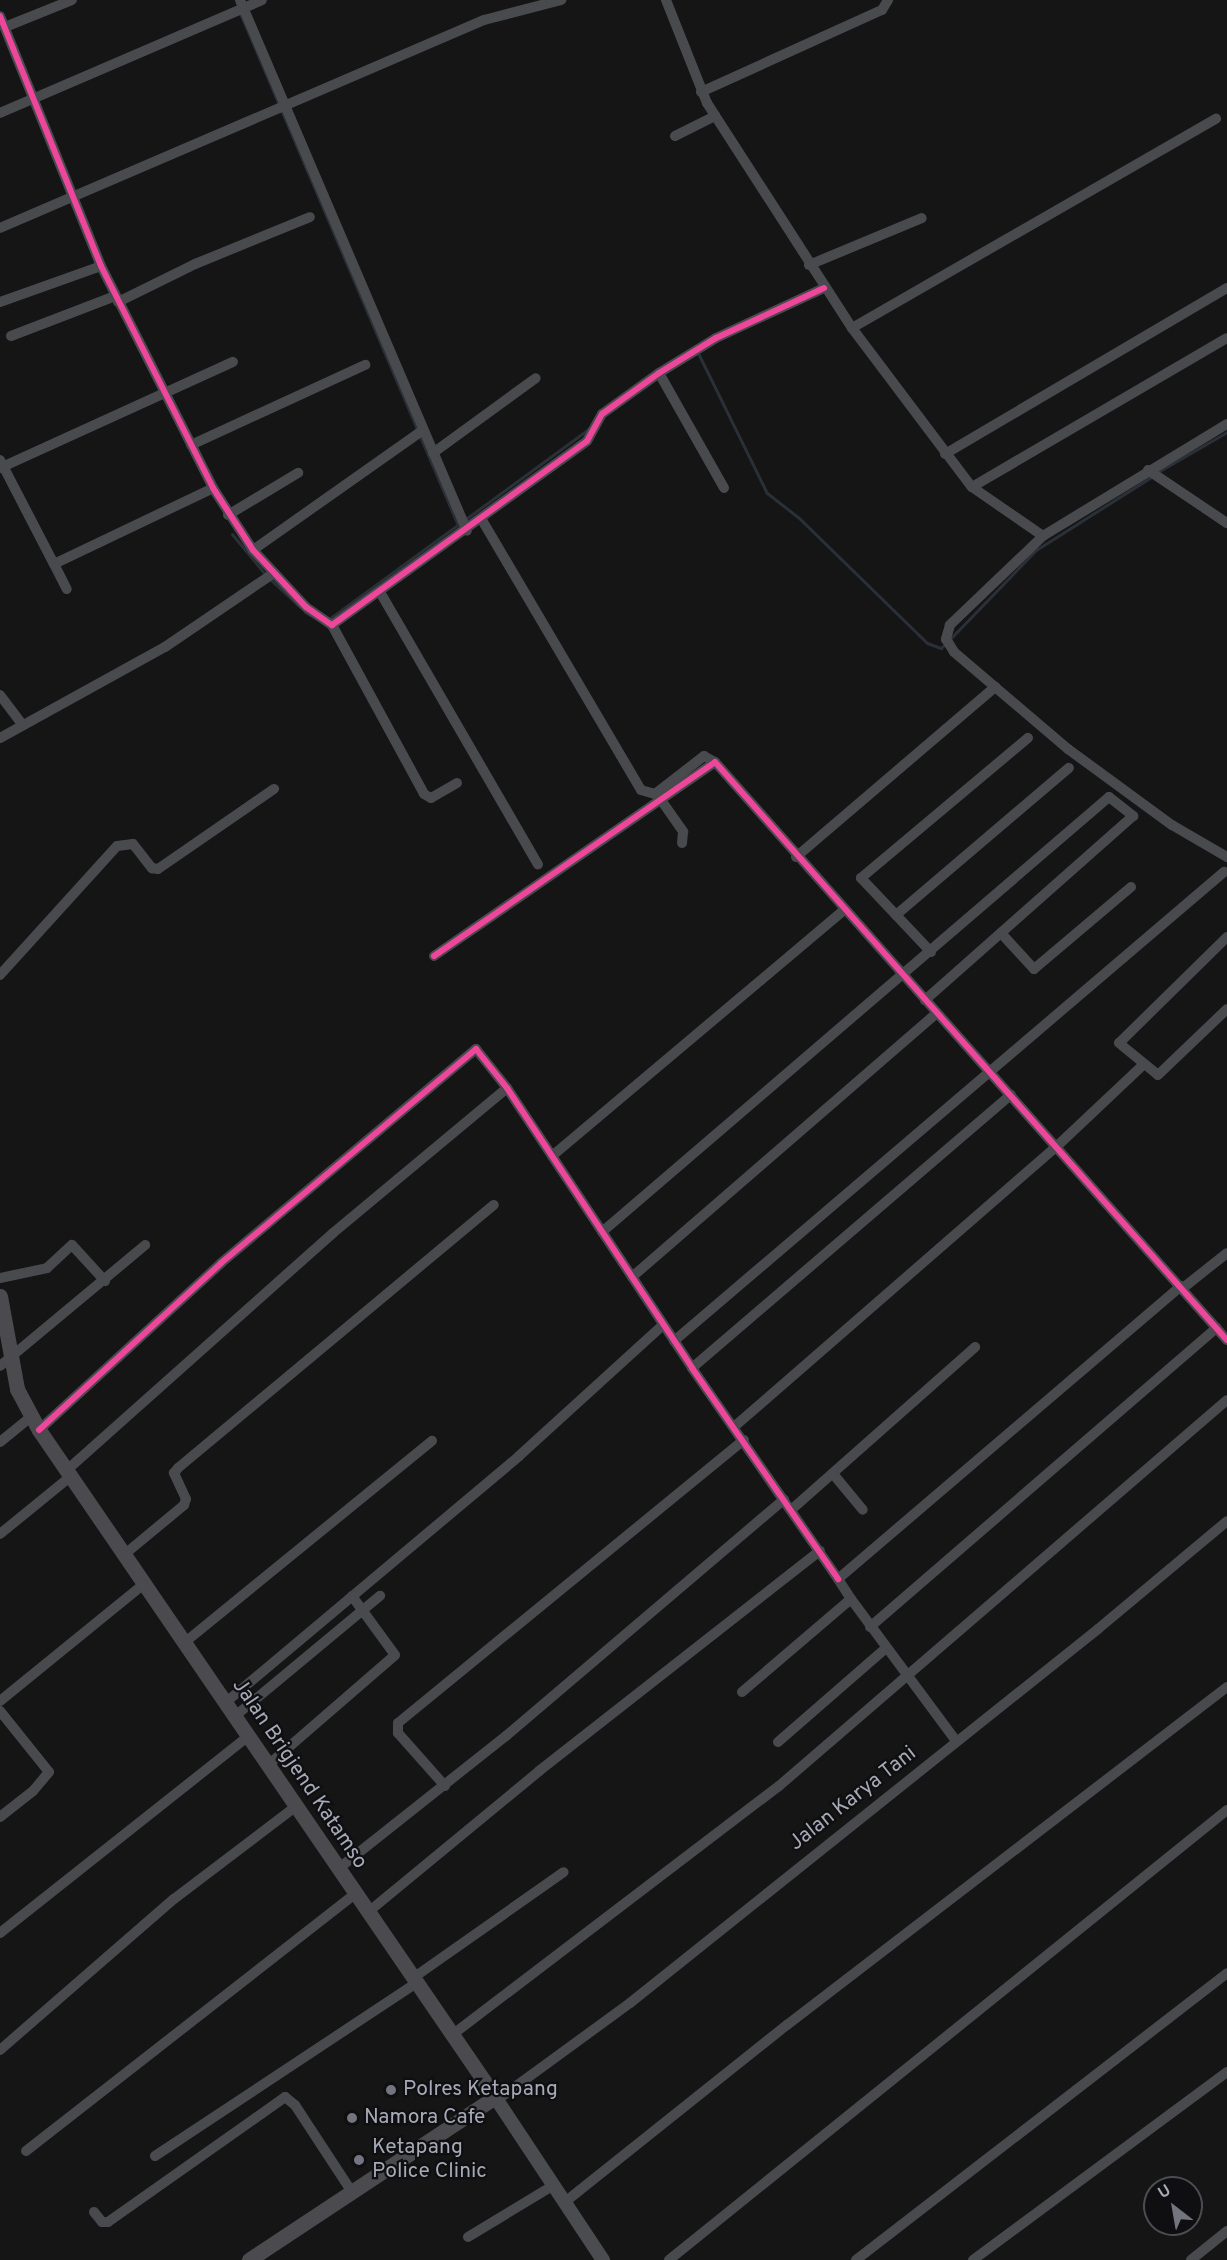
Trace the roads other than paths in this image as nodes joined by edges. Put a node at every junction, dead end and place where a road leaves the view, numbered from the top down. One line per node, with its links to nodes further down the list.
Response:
1 (72, 0): 8 (street)
2 (262, 0): 6 (street)
3 (666, 0): 9 (street)
4 (888, 0): 9 (street)
5 (555, 1): 11 (street)
6 (242, 4): 10 (street); 11 (street)
7 (0, 16): 8 (street)
8 (5, 27): 10 (street)
9 (701, 92): 13 (street)
10 (33, 99): 12 (street); 16 (street)
11 (285, 104): 16 (street); 35 (street)
12 (0, 113)
13 (715, 116): 15 (street); 21 (street)
14 (1216, 119): 26 (street)
15 (675, 136)
16 (73, 198): 19 (street); 20 (street)
17 (310, 217): 24 (street)
18 (922, 218): 21 (street)
19 (0, 228)
20 (101, 266): 24 (street); 25 (street)
21 (809, 266): 22 (street)
22 (824, 288): 26 (street); 31 (street)
23 (1227, 288): 38 (street)
24 (116, 299): 27 (street); 33 (street)
25 (0, 302)
26 (852, 328): 38 (street)
27 (11, 336)
28 (1227, 338): 42 (street)
29 (233, 362): 33 (street)
30 (366, 365): 36 (street)
31 (659, 373): 44 (street); 46 (street)
32 (536, 378): 37 (street)
33 (162, 393): 36 (street); 39 (street)
34 (1227, 424): 40 (street)
35 (423, 430): 37 (street); 50 (street)
36 (191, 445): 43 (street)
37 (433, 453): 48 (street)
38 (945, 454): 42 (street)
39 (1, 465): 51 (street)
40 (1148, 470): 47 (street); 49 (street)
41 (298, 473): 45 (street)
42 (972, 487): 49 (street)
43 (213, 488): 45 (street); 51 (street)
44 (724, 489)
45 (228, 515): 50 (street)
46 (482, 520): 48 (street); 61 (street)
47 (1227, 523)
48 (466, 531): 54 (street)
49 (1043, 536): 56 (street)
50 (253, 550): 52 (street)
51 (54, 564): 53 (street)
52 (269, 577): 55 (street); 58 (street)
53 (67, 590)
54 (380, 592): 55 (street); 69 (street)
55 (332, 625): 63 (street)
56 (995, 687): 67 (street); 68 (street)
57 (0, 695): 58 (street)
58 (23, 725): 59 (street)
59 (0, 738)
60 (1028, 738): 73 (street)
61 (716, 762): 65 (street); 67 (street)
62 (1069, 768): 73 (street)
63 (457, 783)
64 (274, 789): 78 (street)
65 (661, 800): 66 (street); 77 (street)
66 (682, 843)
67 (796, 857): 72 (street)
68 (1227, 857)
69 (538, 865)
70 (1224, 872): 84 (street)
71 (1131, 887): 74 (street)
72 (844, 910): 79 (street); 88 (street)
73 (896, 915): 76 (street)
74 (1001, 933): 76 (street); 80 (street)
75 (1227, 937): 83 (street)
76 (931, 952): 79 (street)
77 (434, 956)
78 (0, 975)
79 (904, 976): 80 (street); 90 (street)
80 (926, 1000): 82 (street)
81 (1227, 1008): 83 (street)
82 (937, 1013): 84 (street); 93 (street)
83 (1142, 1066): 87 (street)
84 (990, 1071): 86 (street); 101 (street)
85 (507, 1088): 88 (street); 106 (street); 111 (street)
86 (1011, 1095): 87 (street); 104 (street)
87 (1055, 1148): 96 (street); 107 (street)
88 (552, 1156): 90 (street)
89 (494, 1205): 119 (street)
90 (603, 1232): 93 (street)
91 (145, 1245): 95 (street)
92 (1227, 1253): 96 (street)
93 (632, 1277): 98 (street)
94 (0, 1278): 95 (street)
95 (105, 1281): 103 (street)
96 (1182, 1287): 100 (street); 120 (street)
97 (0, 1296): 99 (highway, Jalan Brigjend Katamso)
98 (663, 1325): 101 (street); 122 (street)
99 (3, 1331): 103 (highway, Jalan Brigjend Katamso)
100 (1223, 1332): 126 (street)
101 (674, 1341): 104 (street)
102 (975, 1347): 112 (street)
103 (5, 1362): 106 (highway, Jalan Brigjend Katamso)
104 (692, 1368): 107 (street)
105 (1227, 1400): 129 (street)
106 (36, 1423): 110 (street); 111 (highway, Jalan Brigjend Katamso)
107 (735, 1426): 108 (street)
108 (744, 1440): 113 (street); 140 (street)
109 (432, 1441): 127 (street)
110 (0, 1442)
111 (69, 1473): 117 (street); 119 (highway, Jalan Brigjend Katamso)
112 (834, 1475): 114 (street); 115 (street)
113 (784, 1499): 114 (street); 140 (street)
114 (791, 1510): 118 (street)
115 (863, 1510)
116 (1227, 1521): 138 (street, Jalan Karya Tani)
117 (0, 1534)
118 (820, 1551): 120 (street); 147 (street)
119 (125, 1554): 121 (highway, Jalan Brigjend Katamso)
120 (838, 1579): 124 (street)
121 (144, 1584): 127 (highway, Jalan Brigjend Katamso); 132 (street)
122 (352, 1596): 125 (street); 133 (street)
123 (380, 1596): 125 (street)
124 (851, 1599): 126 (street); 131 (street)
125 (363, 1610): 135 (street); 139 (street)
126 (870, 1627): 128 (street)
127 (184, 1643): 133 (highway, Jalan Brigjend Katamso)
128 (885, 1649): 129 (street); 137 (street)
129 (905, 1677): 138 (street); 151 (street)
130 (1227, 1687): 159 (street)
131 (742, 1692)
132 (0, 1701)
133 (225, 1703): 135 (highway, Jalan Brigjend Katamso)
134 (0, 1711): 143 (street)
135 (234, 1717): 136 (highway, Jalan Brigjend Katamso)
136 (247, 1737): 139 (highway, Jalan Brigjend Katamso); 148 (street)
137 (778, 1742)
138 (956, 1742): 154 (street, Jalan Karya Tani)
139 (267, 1766): 141 (highway, Jalan Brigjend Katamso)
140 (445, 1786): 144 (street)
141 (295, 1807): 144 (highway, Jalan Brigjend Katamso); 152 (street)
142 (1227, 1810): 165 (street)
143 (0, 1817)
144 (338, 1869): 146 (highway, Jalan Brigjend Katamso)
145 (564, 1872): 150 (street)
146 (355, 1894): 147 (highway, Jalan Brigjend Katamso); 155 (street)
147 (368, 1913): 150 (highway, Jalan Brigjend Katamso)
148 (0, 1933)
149 (1227, 1973): 166 (street)
150 (415, 1981): 151 (highway, Jalan Brigjend Katamso); 156 (street)
151 (452, 2035): 154 (highway, Jalan Brigjend Katamso)
152 (0, 2049)
153 (1227, 2072): 167 (street)
154 (496, 2099): 157 (main road, Jalan Brigjend Katamso); 158 (highway)
155 (26, 2151)
156 (154, 2156)
157 (554, 2185): 159 (main road, Jalan Brigjend Katamso); 162 (street)
158 (352, 2192): 160 (street); 163 (highway)
159 (565, 2202): 164 (main road, Jalan Brigjend Katamso)
160 (94, 2212)
161 (1227, 2231): 168 (street)
162 (468, 2237)
163 (249, 2260)
164 (603, 2260)
165 (669, 2260)
166 (856, 2260)
167 (973, 2260)
168 (1191, 2260)

